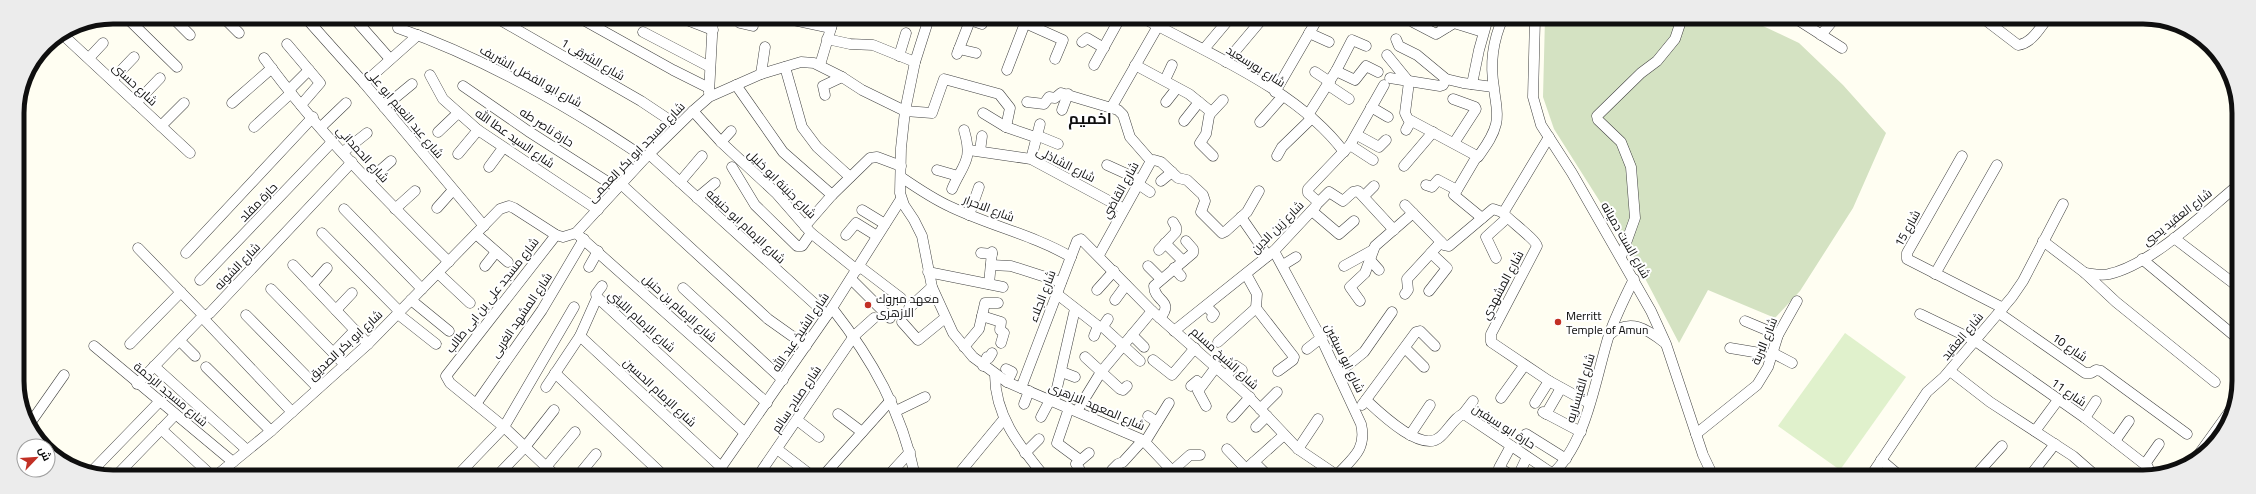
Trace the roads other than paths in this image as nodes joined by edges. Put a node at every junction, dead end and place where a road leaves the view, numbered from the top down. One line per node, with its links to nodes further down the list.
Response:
1 (133, 24): 75 (street)
2 (179, 24): 46 (street)
3 (230, 24): 43 (street)
4 (311, 24): 93 (street, شارع عبد النعيم ابو على)
5 (359, 24): 67 (street)
6 (507, 24): 131 (street, شارع الشرقى 1)
7 (591, 24): 101 (street)
8 (698, 24): 40 (street)
9 (713, 24): 40 (street)
10 (744, 24): 35 (street)
11 (812, 24): 39 (street)
12 (832, 24): 39 (street)
13 (927, 24): 69 (street)
14 (969, 24): 61 (street)
15 (1025, 24): 80 (street)
16 (1032, 24): 68 (street)
17 (1118, 24): 58 (street)
18 (1154, 24): 36 (street, شارع بورسعيد)
19 (1162, 24): 36 (street)
20 (1225, 24): 60 (street)
21 (1258, 24): 70 (street)
22 (1313, 24): 45 (street)
23 (1416, 24): 37 (street)
24 (1442, 24): 37 (street)
25 (1452, 24): 37 (street)
26 (1457, 24): 42 (street)
27 (1485, 24): 42 (street)
28 (1501, 24): 98 (street)
29 (1535, 24): 145 (street, شارع الست دميانه)
30 (1680, 24): 242 (street)
31 (1805, 24): 48 (street)
32 (1830, 24): 48 (street)
33 (1991, 24): 34 (street)
34 (2043, 24)
35 (753, 26)
36 (1159, 27): 60 (street, شارع بورسعيد); 73 (street)
37 (1447, 27)
38 (398, 28): 47 (street, شارع ابو الفضل الشريف)
39 (831, 28): 50 (street)
40 (713, 30): 76 (street)
41 (643, 32): 76 (street)
42 (1483, 32): 95 (street)
43 (239, 33)
44 (906, 33): 63 (street)
45 (1309, 33): 53 (street); 103 (street)
46 (190, 35)
47 (418, 35): 67 (street); 158 (street, شارع ابو الفضل الشريف)
48 (1822, 35): 59 (street)
49 (66, 38): 65 (street, شارع حسنى)
50 (827, 39): 63 (street); 71 (street)
51 (1396, 39): 88 (street)
52 (1082, 42): 58 (street)
53 (1329, 42)
54 (103, 43): 65 (street)
55 (287, 44): 79 (street)
56 (1366, 46): 81 (street)
57 (765, 47): 84 (street)
58 (1104, 48): 72 (street)
59 (1842, 48)
60 (1204, 49): 70 (street, شارع بورسعيد)
61 (976, 53)
62 (1387, 54): 91 (street)
63 (899, 56): 69 (street)
64 (134, 57): 89 (street)
65 (88, 58): 89 (street, شارع حسنى)
66 (264, 58): 78 (street, شارع الحمداني)
67 (390, 59): 93 (street)
68 (1055, 59)
69 (915, 62): 121 (street)
70 (1226, 62): 103 (street, شارع بورسعيد)
71 (820, 65): 77 (street, شارع مسجد ابو بكر العجمى); 86 (street, شارع مسجد ابو بكر العجمى)
72 (1094, 65)
73 (1135, 65): 90 (street); 118 (street)
74 (1172, 65): 90 (street)
75 (178, 67)
76 (710, 67): 101 (street)
77 (785, 67): 84 (street, شارع مسجد ابو بكر العجمى); 178 (street)
78 (272, 68): 100 (street, شارع الحمداني); 114 (street)
79 (309, 70): 100 (street); 116 (street)
80 (1007, 70)
81 (1336, 71): 83 (street); 92 (street)
82 (1315, 72): 92 (street)
83 (1378, 72)
84 (761, 74): 96 (street, شارع مسجد ابو بكر العجمى)
85 (430, 75): 122 (street, شارع السيد عطا الله)
86 (842, 77): 104 (street); 121 (street, شارع مسجد ابو بكر العجمى)
87 (160, 78): 112 (street)
88 (1446, 79): 91 (street); 95 (street)
89 (112, 80): 112 (street, شارع حسنى)
90 (1164, 80): 99 (street)
91 (1409, 82): 111 (street, شارع زين الدين); 139 (street)
92 (1329, 83): 105 (street); 125 (street)
93 (364, 84): 117 (street, شارع عبد النعيم ابو على)
94 (412, 84): 117 (street)
95 (1472, 84): 98 (street)
96 (736, 85): 101 (street, شارع مسجد ابو بكر العجمى); 196 (street)
97 (463, 86): 186 (street, حارة ناصر طه)
98 (1493, 86): 163 (street)
99 (1177, 88): 109 (street); 110 (street)
100 (290, 91): 116 (street, شارع الحمداني); 133 (street)
101 (709, 93): 120 (street, شارع مسجد ابو بكر العجمى)
102 (1068, 94): 108 (street); 118 (street); 119 (street)
103 (1278, 94): 125 (street, شارع بورسعيد); 129 (street)
104 (825, 95)
105 (1349, 99)
106 (1453, 99): 149 (street)
107 (1223, 100): 124 (street)
108 (1027, 102)
109 (1166, 102)
110 (1199, 102): 124 (street); 128 (street)
111 (1378, 102): 126 (street); 142 (street, شارع زين الدين)
112 (136, 103): 132 (street, شارع حسنى)
113 (184, 103): 132 (street)
114 (232, 103)
115 (346, 103): 134 (street)
116 (301, 105): 127 (street, شارع الحمداني)
117 (384, 107): 191 (street, شارع عبد النعيم ابو على)
118 (1111, 108): 167 (street)
119 (1062, 110)
120 (693, 111): 131 (street, شارع مسجد ابو بكر العجمى); 148 (street, شارع جنينة ابو خليل)
121 (905, 111): 135 (street); 172 (street)
122 (458, 113): 136 (street, شارع السيد عطا الله); 140 (street)
123 (983, 113): 135 (street)
124 (1210, 114): 160 (street)
125 (1310, 116): 152 (street, شارع بورسعيد); 161 (street)
126 (1388, 117)
127 (313, 118): 134 (street, شارع الحمداني); 235 (street)
128 (1184, 121)
129 (1260, 122)
130 (1040, 124): 144 (street)
131 (677, 125): 158 (street, شارع مسجد ابو بكر العجمى)
132 (161, 126): 156 (street, شارع حسنى)
133 (254, 127)
134 (321, 127): 147 (street, شارع الحمداني)
135 (1006, 127): 144 (street)
136 (478, 130): 151 (street, شارع السيد عطا الله); 157 (street)
137 (964, 130): 153 (street)
138 (731, 131): 148 (street)
139 (1437, 131): 149 (street); 173 (street)
140 (438, 132)
141 (367, 133): 155 (street)
142 (1357, 135): 146 (street); 152 (street, شارع زين الدين)
143 (982, 136): 154 (street)
144 (1036, 136): 150 (street); 164 (street)
145 (1549, 138): 212 (street); 242 (street, شارع الست دميانه)
146 (1386, 140)
147 (333, 141): 155 (street, شارع الحمداني); 269 (street, حارة مقلد)
148 (721, 142): 219 (street, شارع جنينة ابو خليل)
149 (1454, 143): 163 (street)
150 (1058, 144)
151 (503, 148): 171 (street); 207 (street, شارع السيد عطا الله)
152 (1347, 149): 165 (street, شارع بورسعيد); 203 (street, شارع زين الدين)
153 (969, 150): 154 (street, شارع الشاذلى); 177 (street)
154 (980, 151): 164 (street, شارع الشاذلى)
155 (343, 152): 168 (street, شارع الحمداني)
156 (190, 153)
157 (458, 154)
158 (647, 156): 182 (street, شارع الإمام ابو حنيفه); 186 (street, شارع مسجد ابو بكر العجمى)
159 (702, 156): 182 (street)
160 (1213, 156)
161 (1277, 156)
162 (1962, 156): 265 (street, شارع 15)
163 (1478, 157): 190 (street)
164 (1031, 159): 209 (street, شارع الشاذلى)
165 (1373, 160)
166 (391, 161): 180 (street)
167 (1150, 161): 176 (street, شارع القاضي); 183 (street, شارع القاضي)
168 (352, 162): 180 (street, شارع الحمداني); 311 (street, شارع الشونه)
169 (1107, 165): 183 (street)
170 (1997, 165): 265 (street)
171 (488, 166)
172 (901, 166): 178 (street); 179 (street)
173 (1404, 166)
174 (732, 167): 219 (street)
175 (937, 170): 177 (street)
176 (1172, 172): 181 (street); 213 (street, شارع القاضي)
177 (958, 176): 189 (street)
178 (850, 177): 196 (street)
179 (901, 177): 200 (street); 211 (street, شارع الاحرار)
180 (369, 180): 206 (street, شارع الحمداني)
181 (1161, 181)
182 (680, 182): 199 (street, شارع الإمام ابو حنيفه)
183 (1139, 182): 195 (street); 209 (street, شارع القاضي)
184 (715, 183): 199 (street)
185 (1426, 185): 190 (street)
186 (619, 186): 207 (street, شارع مسجد ابو بكر العجمى); 339 (street)
187 (1374, 186): 197 (street)
188 (979, 187): 211 (street)
189 (952, 189)
190 (1456, 189): 198 (street); 214 (street)
191 (453, 190): 204 (street); 218 (street, شارع عبد النعيم ابو على)
192 (2232, 190): 227 (street, شارع العقيد يحيي)
193 (415, 191): 206 (street)
194 (1259, 191): 213 (street, شارع القاضي)
195 (1150, 192)
196 (832, 195): 219 (street)
197 (1364, 196): 203 (street); 220 (street)
198 (1448, 197)
199 (697, 198): 304 (street, شارع الإمام ابو حنيفه)
200 (901, 199): 217 (street, شارع الشيخ عبد الله); 261 (street, شارع المعهد الازهرى)
201 (2063, 204): 229 (street, شارع العقيد)
202 (1405, 205): 210 (street)
203 (1315, 207): 215 (street); 238 (street, شارع زين الدين)
204 (437, 208)
205 (344, 209): 281 (street)
206 (395, 209): 247 (street, شارع الحمداني)
207 (598, 210): 225 (street, شارع مسجد ابو بكر العجمى)
208 (862, 210): 217 (street)
209 (1124, 210): 239 (street, شارع القاضي)
210 (1414, 213): 220 (street); 230 (street)
211 (969, 215): 240 (street, شارع الاحرار)
212 (1505, 215): 214 (street); 243 (street); 359 (street, شارع المشهدي)
213 (1241, 217): 238 (street, شارع ابو سيفين)
214 (1482, 218): 230 (street)
215 (1354, 221)
216 (1173, 222): 245 (street)
217 (885, 224): 226 (street, شارع الشيخ عبد الله)
218 (484, 226): 222 (street, شارع ابو بكر الصديق); 223 (street)
219 (808, 229): 260 (street, شارع جنينة ابو خليل)
220 (1394, 230): 232 (street)
221 (322, 233): 306 (street)
222 (476, 234): 234 (street); 247 (street, شارع ابو بكر الصديق)
223 (556, 235): 225 (street); 402 (street, شارع مسجد على بن ابى طالب)
224 (846, 235): 226 (street)
225 (580, 236): 233 (street, شارع الإمام بن حنبل); 402 (street, شارع المشهد الغربى)
226 (877, 236): 260 (street, شارع الشيخ عبد الله)
227 (2174, 238): 244 (street, شارع العقيد يحيي); 272 (street)
228 (1186, 241): 245 (street)
229 (2043, 241): 263 (street); 303 (street, شارع العقيد)
230 (1441, 242): 237 (street)
231 (138, 248): 285 (street)
232 (1373, 250): 246 (street); 254 (street)
233 (598, 251): 255 (street); 399 (street, شارع الإمام بن حنبل)
234 (496, 252): 248 (street); 251 (street)
235 (186, 253)
236 (981, 253): 250 (street)
237 (1431, 253): 284 (street); 288 (street)
238 (1271, 254): 253 (street, شارع ابو سيفين); 264 (street, شارع زين الدين)
239 (1099, 255): 240 (street, شارع الجلاء); 259 (street, شارع الشيخ مسلم)
240 (1071, 257): 271 (street, شارع الجلاء)
241 (1296, 257): 253 (street)
242 (1621, 257): 268 (street, شارع الست دميانه)
243 (1496, 258)
244 (2142, 260): 263 (street, شارع العقيد يحيي); 322 (street)
245 (1183, 261): 257 (street)
246 (1371, 261): 258 (street); 293 (street)
247 (449, 262): 262 (street, شارع ابو بكر الصديق)
248 (508, 262)
249 (293, 264): 273 (street)
250 (991, 265): 271 (street); 274 (street)
251 (485, 266)
252 (1148, 266): 267 (street)
253 (1283, 266): 329 (street, شارع ابو سيفين)
254 (1344, 266)
255 (589, 267)
256 (327, 268): 273 (street)
257 (1174, 268): 266 (street); 267 (street)
258 (1379, 270)
259 (1114, 271): 275 (street, شارع الشيخ مسلم); 283 (street)
260 (856, 272): 290 (street); 304 (street, شارع الشيخ عبد الله); 314 (street)
261 (928, 272): 270 (street); 277 (street, شارع المعهد الازهرى)
262 (438, 273): 281 (street, شارع ابو بكر الصديق); 295 (street)
263 (2085, 273): 378 (street)
264 (1246, 274): 297 (street, شارع زين الدين); 300 (street)
265 (1935, 274): 303 (street, شارع 15)
266 (1181, 276)
267 (1161, 279): 307 (street)
268 (1634, 279): 324 (street, شارع القيساريه); 337 (street, شارع الست دميانه)
269 (200, 280)
270 (962, 280): 274 (street); 282 (street)
271 (1062, 282): 287 (street, شارع الجلاء)
272 (2232, 282)
273 (312, 284): 302 (street)
274 (989, 284): 278 (street)
275 (1126, 285): 292 (street); 307 (street, شارع الشيخ مسلم)
276 (602, 286): 289 (street)
277 (932, 287): 299 (street); 315 (street, شارع المعهد الازهرى)
278 (1003, 287)
279 (683, 288): 375 (street)
280 (271, 289): 348 (street)
281 (422, 289): 291 (street, شارع ابو بكر الصديق)
282 (957, 290)
283 (1097, 290)
284 (1429, 291)
285 (181, 292): 311 (street); 334 (street)
286 (352, 293): 302 (street)
287 (1057, 294): 301 (street); 386 (street, شارع الجلاء)
288 (1405, 294)
289 (597, 298): 326 (street, شارع الإمام الليثي); 433 (street, شارع الإمام الليثي)
290 (901, 298)
291 (411, 300): 306 (street, شارع ابو بكر الصديق); 320 (street)
292 (1115, 300)
293 (1360, 301)
294 (1797, 301): 325 (street, شارع البربة)
295 (470, 303)
296 (998, 303): 310 (street)
297 (1206, 306): 312 (street); 321 (street, شارع زين الدين)
298 (574, 308): 424 (street)
299 (909, 308)
300 (1256, 308): 332 (street); 365 (street)
301 (1075, 309): 316 (street); 367 (street)
302 (336, 310): 319 (street)
303 (2001, 310): 330 (street, شارع العقيد); 437 (street, شارع 10)
304 (829, 312): 327 (street, شارع الإمام ابو حنيفه); 339 (street, شارع الشيخ عبد الله)
305 (1392, 312): 370 (street)
306 (399, 313): 335 (street, شارع ابو بكر الصديق); 336 (street)
307 (1156, 314): 321 (street, شارع الشيخ مسلم); 323 (street)
308 (1920, 314): 330 (street, شارع 11)
309 (246, 315): 384 (street)
310 (982, 316): 333 (street); 343 (street)
311 (203, 317): 331 (street, شارع الشونه); 410 (street)
312 (1212, 317)
313 (874, 318): 327 (street, شارع صلاح سالم)
314 (890, 318)
315 (945, 318): 318 (street); 343 (street, شارع المعهد الازهرى)
316 (1101, 320): 328 (street); 340 (street)
317 (1745, 321): 325 (street)
318 (902, 322)
319 (355, 330): 335 (street); 348 (street)
320 (448, 331)
321 (1174, 331): 344 (street, شارع الشيخ مسلم)
322 (2232, 334)
323 (1132, 335): 340 (street); 342 (street)
324 (1609, 335): 337 (street); 401 (street, شارع القيساريه)
325 (1778, 335): 350 (street, شارع البربة)
326 (580, 336): 369 (street, شارع الإمام الليثي); 463 (street, شارع الإمام الحسين)
327 (854, 336): 391 (street, شارع الإمام ابو حنيفه); 422 (street, شارع صلاح سالم)
328 (1094, 336)
329 (1321, 338): 347 (street); 370 (street, شارع ابو سيفين)
330 (1974, 340): 366 (street, شارع العقيد); 393 (street, شارع 11)
331 (180, 341): 351 (street); 357 (street, شارع الشونه)
332 (1218, 342)
333 (1001, 343)
334 (130, 344)
335 (368, 344): 356 (street, شارع ابو بكر الصديق)
336 (436, 344)
337 (1666, 344): 436 (street, شارع الست دميانه)
338 (94, 346): 379 (street, شارع مسجد الرحمة)
339 (806, 346): 375 (street, شارع الشيخ عبد الله)
340 (1123, 346): 354 (street); 368 (street)
341 (1435, 346): 345 (street)
342 (1144, 347)
343 (964, 348): 358 (street, شارع المعهد الازهرى)
344 (1195, 348): 353 (street); 361 (street, شارع الشيخ مسلم)
345 (1405, 348): 362 (street); 392 (street)
346 (1730, 348): 350 (street)
347 (1307, 349)
348 (333, 353): 356 (street)
349 (992, 353): 358 (street)
350 (1772, 354): 355 (street); 436 (street, شارع البربة)
351 (195, 356)
352 (1085, 357): 368 (street)
353 (1153, 360)
354 (1140, 361)
355 (1792, 363)
356 (345, 365): 384 (street, شارع ابو بكر الصديق)
357 (154, 366): 379 (street, شارع الشونه); 451 (street)
358 (983, 366): 372 (street, شارع المعهد الازهرى)
359 (1524, 366): 377 (street, شارع المشهدي); 390 (street)
360 (206, 367): 428 (street)
361 (1216, 367): 373 (street, شارع الشيخ مسلم); 380 (street)
362 (1424, 367)
363 (1006, 369): 376 (street)
364 (1242, 370): 373 (street)
365 (1278, 371)
366 (1950, 371): 429 (street); 461 (street, شارع العقيد)
367 (1062, 372): 374 (street); 394 (street)
368 (1101, 372): 381 (street); 406 (street)
369 (555, 373): 383 (street, شارع الإمام الليثي); 475 (street)
370 (1338, 373): 411 (street, شارع ابو سيفين)
371 (64, 375): 419 (street)
372 (995, 375): 376 (street, شارع المعهد الازهرى); 420 (street)
373 (1226, 375): 389 (street, شارع الشيخ مسلم)
374 (1075, 377)
375 (783, 380): 399 (street, شارع الشيخ عبد الله)
376 (1008, 382): 386 (street, شارع المعهد الازهرى)
377 (1549, 382): 385 (street, شارع المشهدي); 400 (street)
378 (2215, 382)
379 (137, 384): 397 (street, شارع مسجد الرحمة)
380 (1202, 385): 382 (street); 405 (street)
381 (1128, 386)
382 (1191, 386)
383 (546, 387)
384 (318, 388): 410 (street, شارع ابو بكر الصديق)
385 (1561, 388): 401 (street, شارع المشهدي); 432 (street)
386 (1025, 389): 394 (street, شارع المعهد الازهرى); 403 (street, شارع الجلاء)
387 (1277, 392): 407 (street)
388 (925, 397): 409 (street)
389 (1250, 397): 407 (street, شارع الشيخ مسلم); 417 (street)
390 (1501, 398)
391 (891, 400): 409 (street, شارع الإمام ابو حنيفه); 431 (street)
392 (1366, 400): 411 (street); 434 (street, حارة ابو سيفين)
393 (2058, 400): 418 (street, شارع 11); 429 (street)
394 (1052, 401): 406 (street, شارع المعهد الازهرى); 416 (street)
395 (1473, 401): 413 (street)
396 (2096, 401): 418 (street)
397 (159, 402): 414 (street, شارع مسجد الرحمة); 464 (street)
398 (1169, 402): 442 (street)
399 (767, 403): 433 (street, شارع الشيخ عبد الله)
400 (1535, 403)
401 (1589, 403): 432 (street, شارع القيساريه)
402 (476, 404): 424 (street)
403 (1024, 404)
404 (1430, 405): 434 (street)
405 (1206, 406)
406 (1073, 409): 442 (street, شارع المعهد الازهرى); 460 (street)
407 (1260, 409): 415 (street, شارع الشيخ مسلم)
408 (554, 410): 448 (street)
409 (896, 411): 453 (street, شارع الإمام ابو حنيفه)
410 (292, 412): 428 (street, شارع ابو بكر الصديق)
411 (1357, 413): 489 (street, شارع ابو سيفين)
412 (838, 414): 431 (street)
413 (1463, 414): 434 (street, حارة ابو سيفين); 446 (street, حارة ابو سيفين)
414 (175, 415): 426 (street); 462 (street, شارع مسجد الرحمة)
415 (1267, 416): 425 (street); 438 (street, شارع الشيخ مسلم)
416 (1041, 417)
417 (1232, 417)
418 (2085, 418): 441 (street, شارع 11)
419 (33, 419)
420 (1004, 419): 454 (street); 482 (street)
421 (1318, 419): 450 (street)
422 (797, 420): 439 (street); 449 (street, شارع صلاح سالم)
423 (2129, 421): 441 (street)
424 (504, 427): 448 (street); 470 (street)
425 (1256, 427)
426 (161, 429): 466 (street); 467 (street)
427 (2218, 429): 443 (street)
428 (271, 430): 451 (street, شارع ابو بكر الصديق)
429 (2035, 431): 444 (street)
430 (575, 432): 473 (street)
431 (862, 432): 479 (street)
432 (1581, 432): 459 (street, شارع القيساريه)
433 (745, 433): 463 (street, شارع الشيخ عبد الله)
434 (1410, 434)
435 (1526, 434): 459 (street)
436 (1696, 434): 494 (street, شارع الست دميانه)
437 (2187, 434)
438 (1284, 435): 450 (street, شارع الشيخ مسلم); 465 (street)
439 (819, 437)
440 (1039, 439): 454 (street)
441 (2115, 440): 445 (street, شارع 11)
442 (1144, 441): 485 (street); 486 (street, شارع المعهد الازهرى)
443 (2208, 442)
444 (2055, 444): 498 (street); 499 (street)
445 (2159, 444)
446 (1511, 446): 458 (street, حارة ابو سيفين); 490 (street)
447 (2002, 446): 497 (street)
448 (525, 447): 471 (street); 472 (street)
449 (777, 449): 477 (street, شارع صلاح سالم); 478 (street)
450 (1298, 449): 488 (street, شارع الشيخ مسلم)
451 (247, 450): 462 (street, شارع ابو بكر الصديق)
452 (1227, 450): 465 (street)
453 (910, 452): 480 (street); 481 (street, شارع الإمام ابو حنيفه)
454 (1025, 453): 483 (street)
455 (1089, 453): 460 (street)
456 (596, 454): 474 (street)
457 (1200, 455): 487 (street)
458 (1527, 457): 491 (street); 492 (street, حارة ابو سيفين)
459 (1566, 459): 493 (street, شارع القيساريه)
460 (1080, 460): 484 (street)
461 (1881, 460): 495 (street, شارع العقيد); 496 (street)
462 (229, 465): 468 (street, شارع ابو بكر الصديق); 469 (street, شارع مسجد الرحمة)
463 (721, 467): 476 (street, شارع الشيخ عبد الله)
464 (95, 468)
465 (1248, 469)
466 (122, 470)
467 (206, 470)
468 (223, 470)
469 (232, 470)
470 (464, 470)
471 (503, 470)
472 (548, 470)
473 (553, 470)
474 (583, 470)
475 (658, 470)
476 (719, 470)
477 (762, 470)
478 (804, 470)
479 (828, 470)
480 (894, 470)
481 (914, 470)
482 (961, 470)
483 (1039, 470)
484 (1080, 470)
485 (1112, 470)
486 (1171, 470)
487 (1177, 470)
488 (1328, 470)
489 (1342, 470)
490 (1502, 470)
491 (1521, 470)
492 (1544, 470)
493 (1556, 470)
494 (1711, 470)
495 (1875, 470)
496 (1893, 470)
497 (1980, 470)
498 (2035, 470)
499 (2085, 470)

